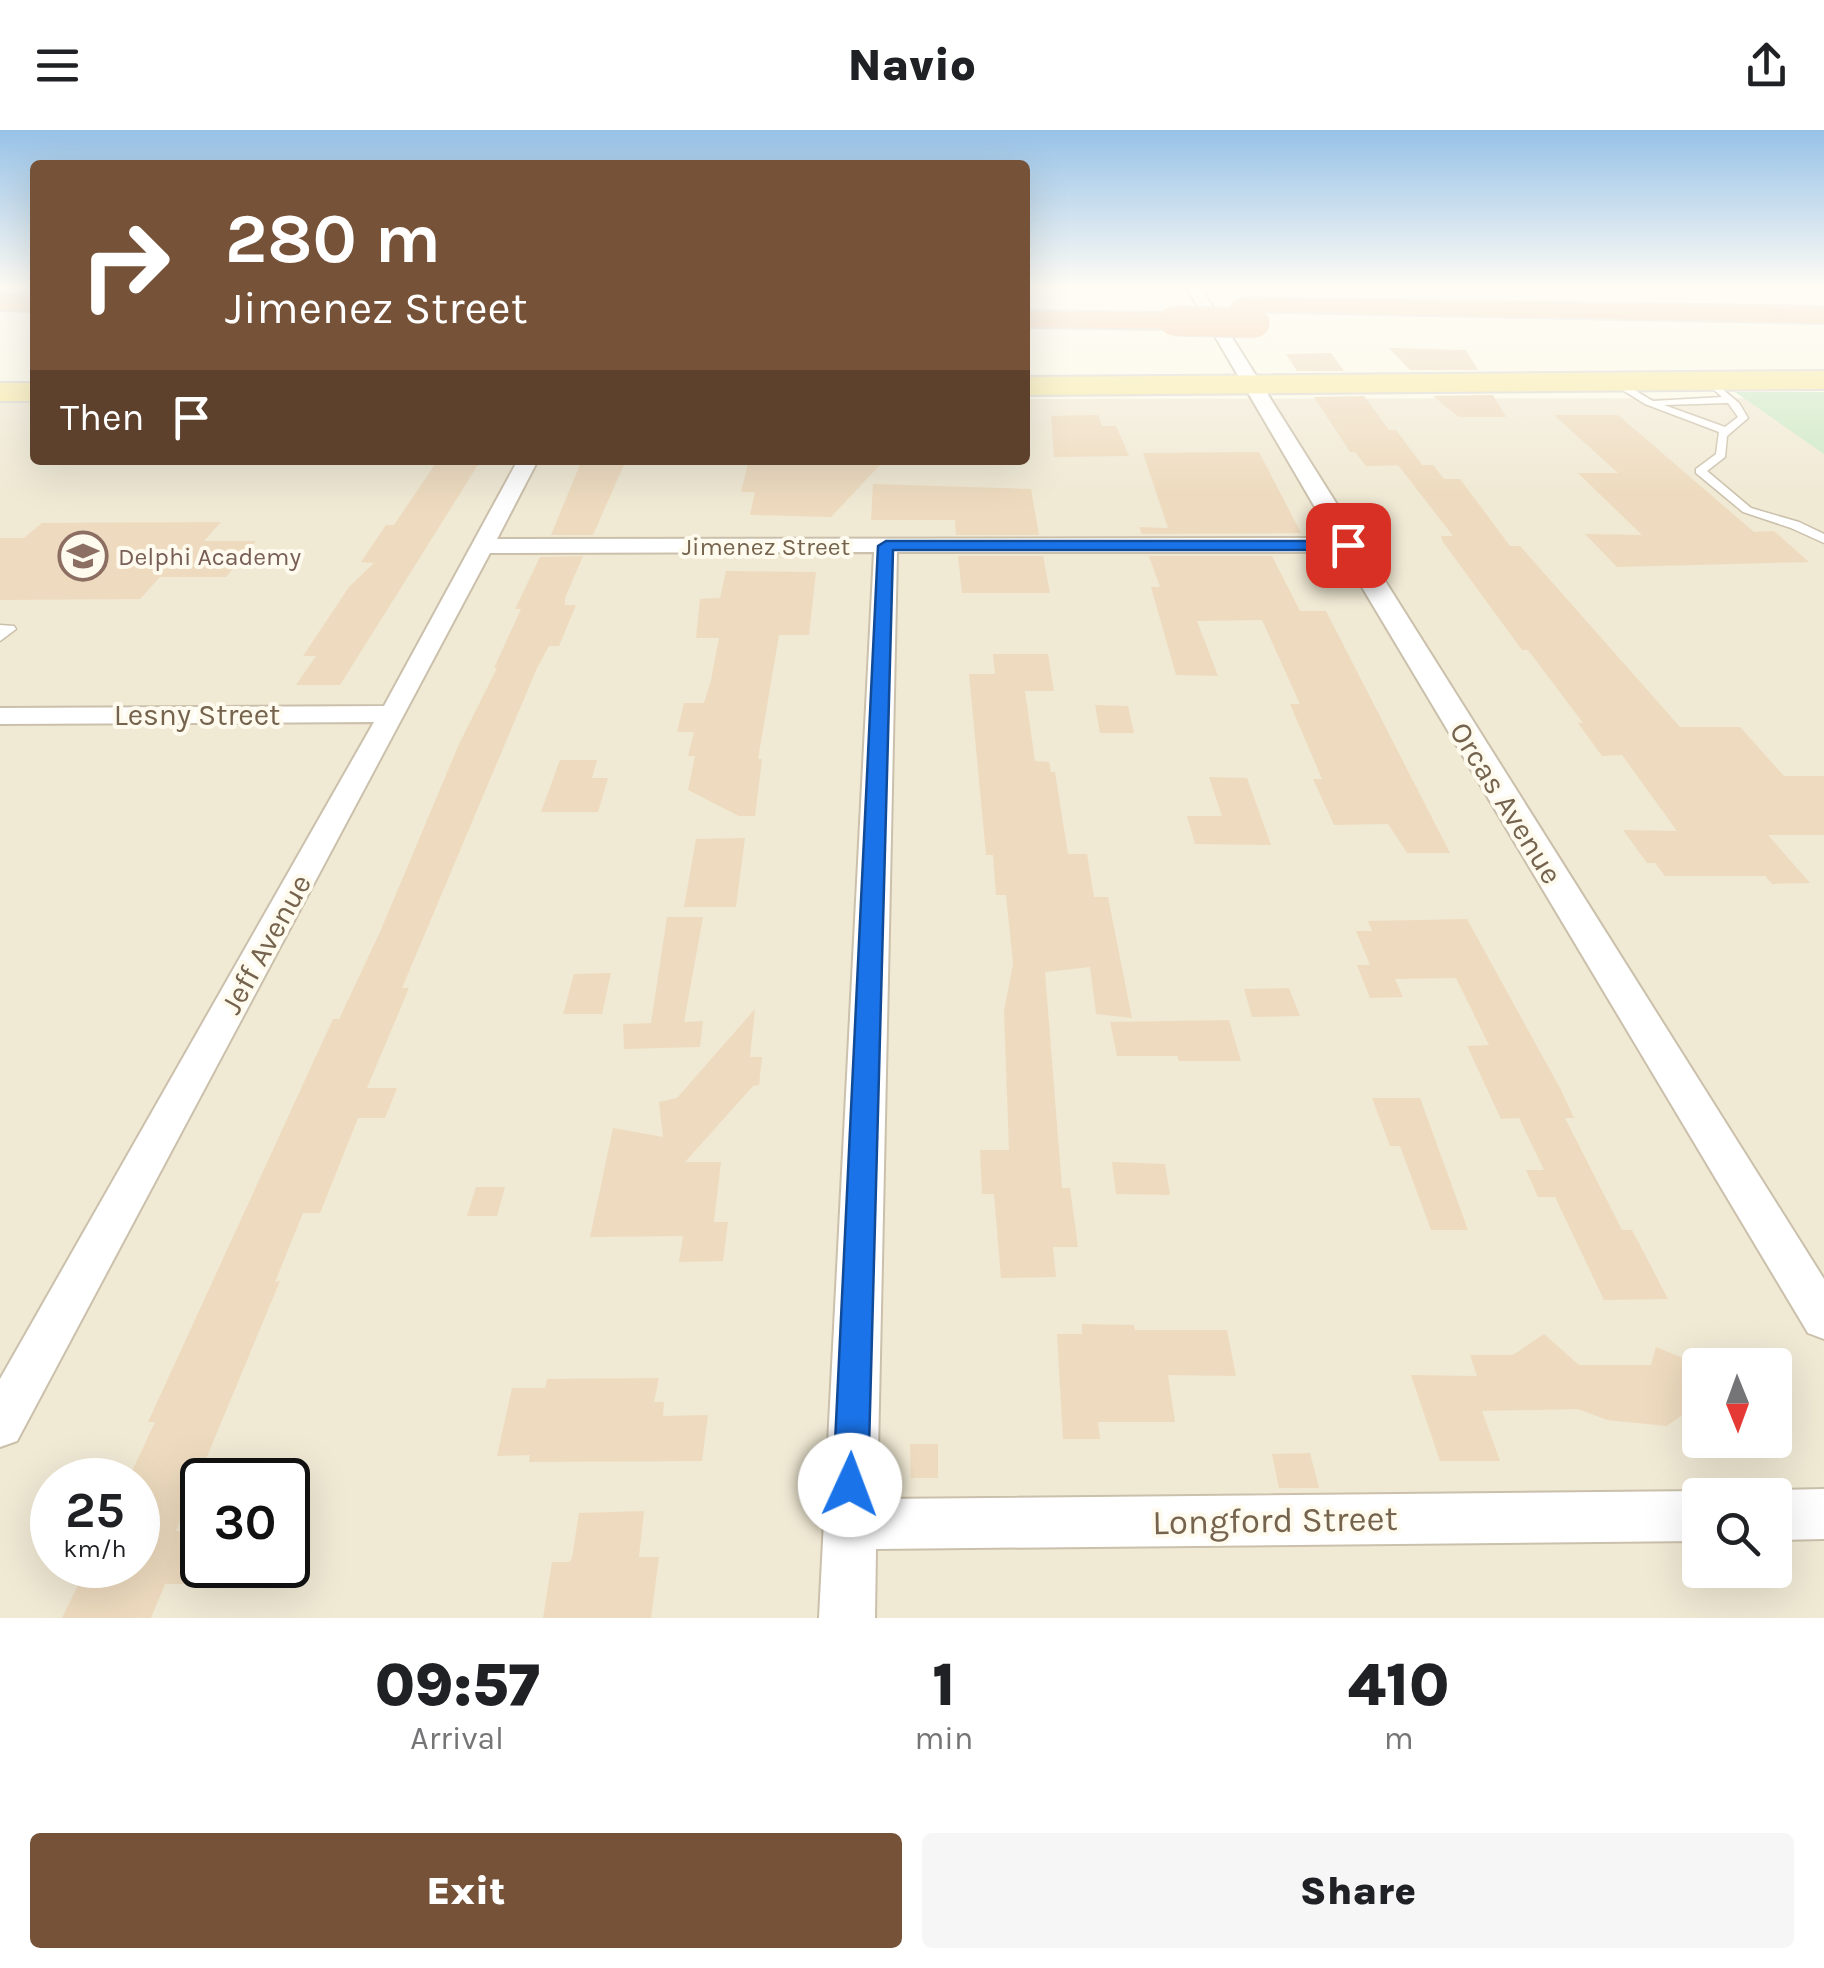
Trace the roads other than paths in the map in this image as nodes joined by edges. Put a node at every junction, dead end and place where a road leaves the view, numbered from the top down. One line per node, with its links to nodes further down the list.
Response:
1 (1233, 354): 5 (street, Orcas Avenue)
2 (1708, 380): 3 (main road); 4 (main road); 7 (lane)
3 (1824, 380)
4 (1613, 381): 5 (main road); 8 (lane)
5 (1251, 384): 6 (main road); 12 (street, Orcas Avenue)
6 (1030, 386)
7 (1731, 400): 8 (lane); 9 (lane)
8 (1648, 402): 9 (lane)
9 (1725, 431): 11 (lane)
10 (525, 465): 13 (street, Jeff Avenue)
11 (1824, 539)
12 (1348, 545): 14 (street, Jimenez Street); 19 (street, Orcas Avenue)
13 (484, 546): 14 (street, Jimenez Street); 17 (street, Jeff Avenue)
14 (886, 546): 24 (street)
15 (0, 629): 16 (lane)
16 (0, 637)
17 (393, 714): 18 (street, Lesny Street); 20 (street, Jeff Avenue)
18 (0, 716)
19 (1824, 1319)
20 (0, 1425)
21 (1824, 1514): 22 (street)
22 (1792, 1515)
23 (1682, 1516): 24 (street, Longford Street)
24 (849, 1524): 25 (street)
25 (847, 1618)

